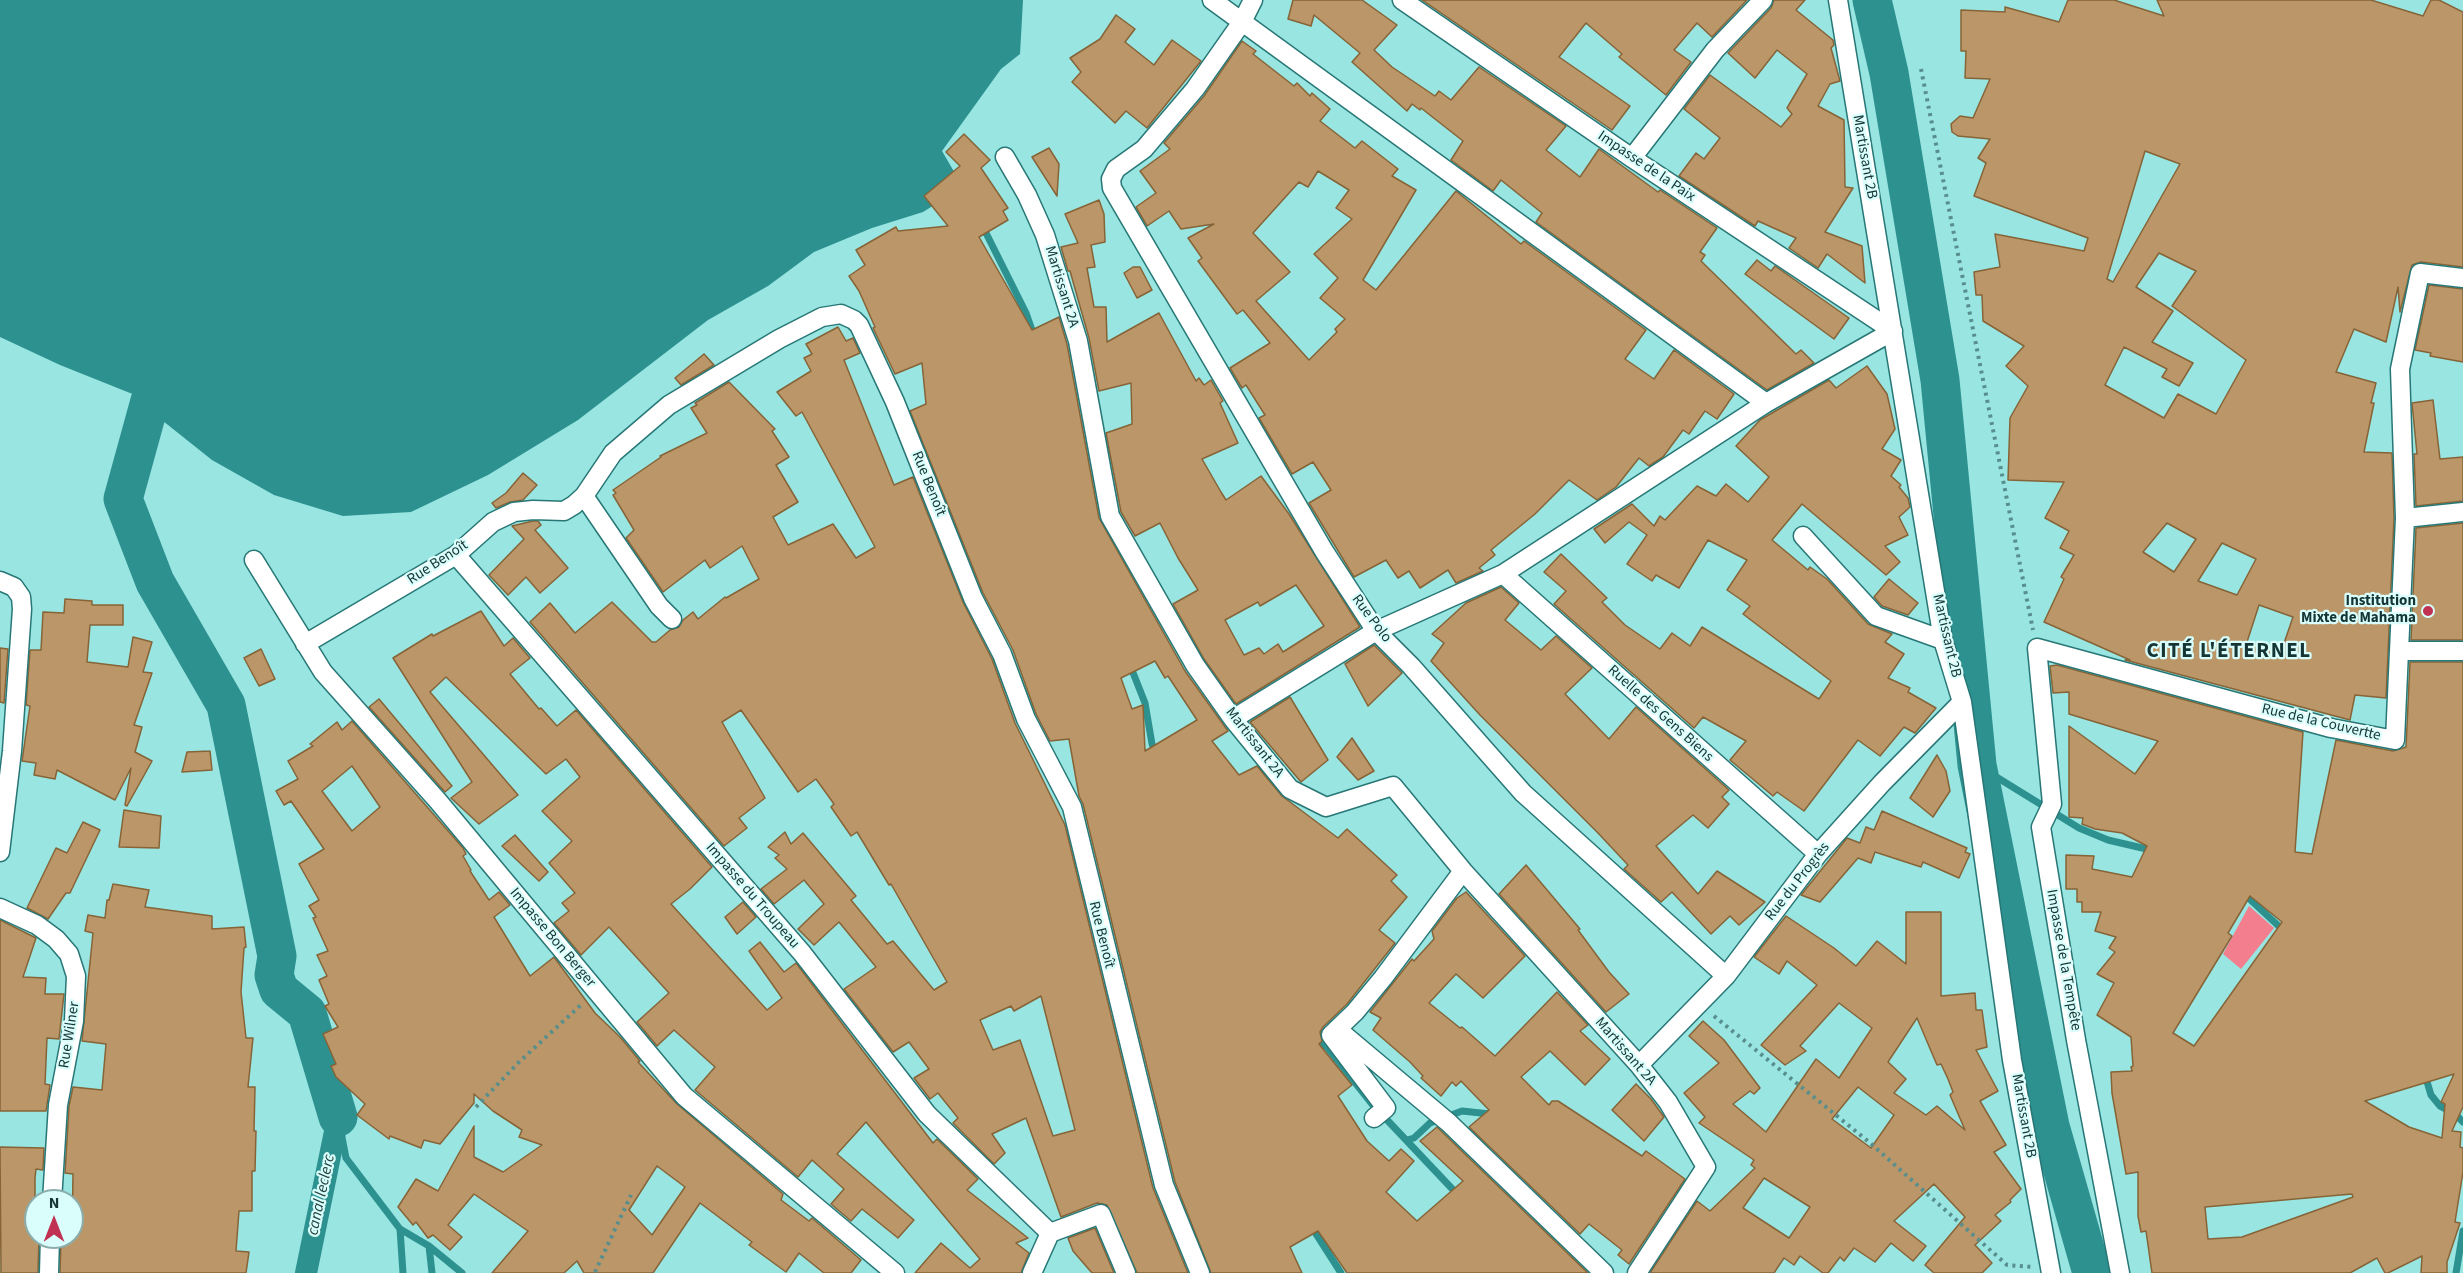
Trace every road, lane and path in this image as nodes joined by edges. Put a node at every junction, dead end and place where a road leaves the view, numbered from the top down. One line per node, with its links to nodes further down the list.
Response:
1 (1212, 0): 6 (street)
2 (1253, 0): 6 (street)
3 (1402, 0): 9 (street, Impasse de la Paix)
4 (1763, 0): 9 (street)
5 (1838, 0): 11 (street, Martissant 2B)
6 (1242, 22): 12 (street); 22 (street, Rue Polo)
7 (1921, 69): 25 (path)
8 (1005, 157): 29 (street, Martissant 2A)
9 (1632, 158): 11 (street, Impasse de la Paix)
10 (2463, 278): 15 (street, Rue de la Couvertte)
11 (1893, 331): 12 (street); 23 (street, Martissant 2B)
12 (1766, 403): 19 (street)
13 (584, 496): 17 (street, Rue Benoît); 21 (street); 51 (street, Rue Benoît)
14 (2463, 512): 15 (street)
15 (2405, 518): 26 (street, Rue de la Couvertte)
16 (1803, 536): 23 (street)
17 (456, 555): 24 (street, Rue Benoît); 43 (street, Impasse du Troupeau)
18 (254, 561): 24 (street, Impasse Bon Berger)
19 (1503, 574): 22 (street); 31 (street, Ruelle des Gens Biens)
20 (0, 581): 30 (street)
21 (672, 619)
22 (1376, 631): 29 (street); 34 (street, Rue Polo)
23 (1943, 640): 28 (street, Martissant 2B)
24 (305, 644): 35 (street, Impasse Bon Berger)
25 (2037, 648): 26 (street, Rue de la Couvertte); 54 (street, Impasse de la Tempête)
26 (2400, 651): 27 (street)
27 (2463, 651)
28 (1962, 702): 31 (street, Rue du Progrès); 45 (street, Martissant 2B)
29 (1233, 719): 32 (street, Martissant 2A)
30 (0, 852)
31 (1818, 854): 34 (street, Rue du Progrès)
32 (1463, 871): 37 (street); 38 (street, Martissant 2A)
33 (0, 908): 41 (street, Rue Wilner)
34 (1726, 976): 36 (street, Rue du Progrès)
35 (597, 991): 39 (path); 48 (street, Impasse Bon Berger)
36 (1700, 1004): 38 (street, Rue du Progrès); 45 (path)
37 (1337, 1029): 40 (street); 52 (street)
38 (1639, 1065): 53 (street, Martissant 2A)
39 (476, 1107)
40 (1380, 1113)
41 (53, 1189)
42 (631, 1195): 46 (path)
43 (1050, 1233): 49 (street); 50 (street)
44 (50, 1249): 47 (street)
45 (2050, 1271)
46 (595, 1272)
47 (49, 1273)
48 (895, 1273)
49 (1032, 1273)
50 (1126, 1273)
51 (1200, 1273)
52 (1604, 1273)
53 (1637, 1273)
54 (2120, 1273)

